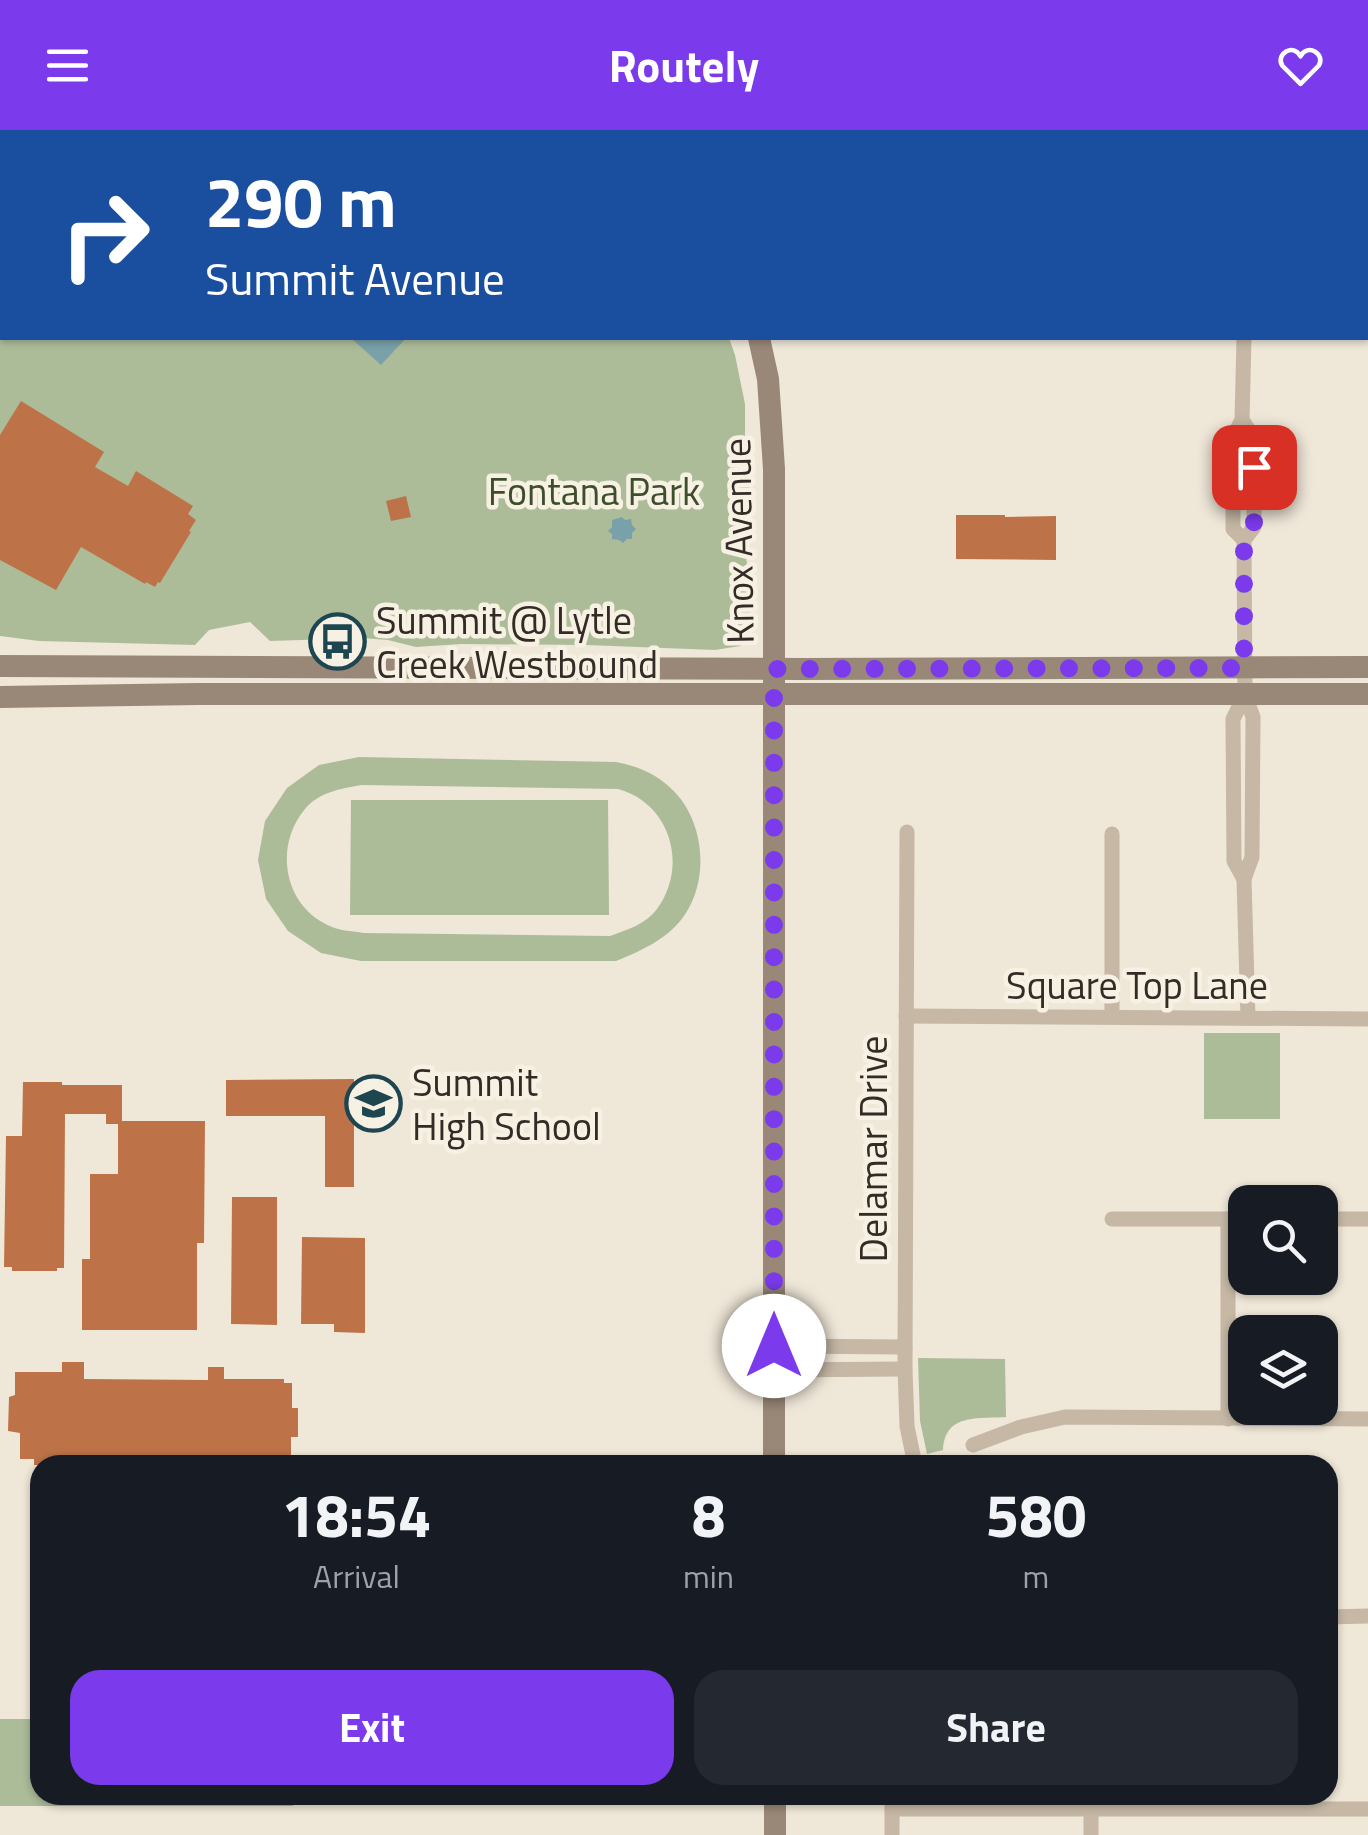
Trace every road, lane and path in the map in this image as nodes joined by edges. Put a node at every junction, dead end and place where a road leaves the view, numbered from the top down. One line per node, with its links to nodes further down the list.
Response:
1 (759, 340): 6 (main road, Knox Avenue)
2 (1244, 340): 4 (street)
3 (0, 666): 6 (main road)
4 (1244, 668): 5 (main road); 6 (main road); 7 (street)
5 (1368, 668)
6 (774, 669): 9 (main road, Knox Avenue)
7 (1245, 694): 8 (main road); 9 (main road); 11 (street); 12 (street)
8 (1368, 694)
9 (774, 695): 10 (main road); 25 (main road, Knox Avenue)
10 (0, 697)
11 (1233, 811): 12 (street); 15 (street)
12 (1253, 811): 15 (street)
13 (907, 832): 16 (street, Delamar Drive)
14 (1112, 834): 17 (street)
15 (1244, 879): 18 (street)
16 (906, 1016): 17 (street, Square Top Lane); 24 (street, Delamar Drive)
17 (1112, 1018): 18 (street, Square Top Lane)
18 (1248, 1018): 19 (street, Square Top Lane)
19 (1368, 1019)
20 (1112, 1218): 21 (street)
21 (1228, 1218)
22 (1338, 1219): 23 (street)
23 (1368, 1219)
24 (905, 1347): 25 (street); 26 (street, Delamar Drive)
25 (773, 1358): 26 (street); 31 (main road, Knox Avenue)
26 (905, 1369): 32 (street, Delamar Drive)
27 (1228, 1419): 30 (street)
28 (1338, 1419): 29 (street)
29 (1368, 1419)
30 (973, 1445)
31 (774, 1455)
32 (913, 1455)
33 (1368, 1616): 34 (street)
34 (1338, 1617)
35 (775, 1805): 42 (main road)
36 (892, 1805): 43 (street)
37 (992, 1805): 40 (street)
38 (1156, 1805): 40 (street)
39 (1305, 1805): 41 (street)
40 (1091, 1808): 44 (street)
41 (1368, 1809)
42 (775, 1835)
43 (892, 1835)
44 (1091, 1835)

